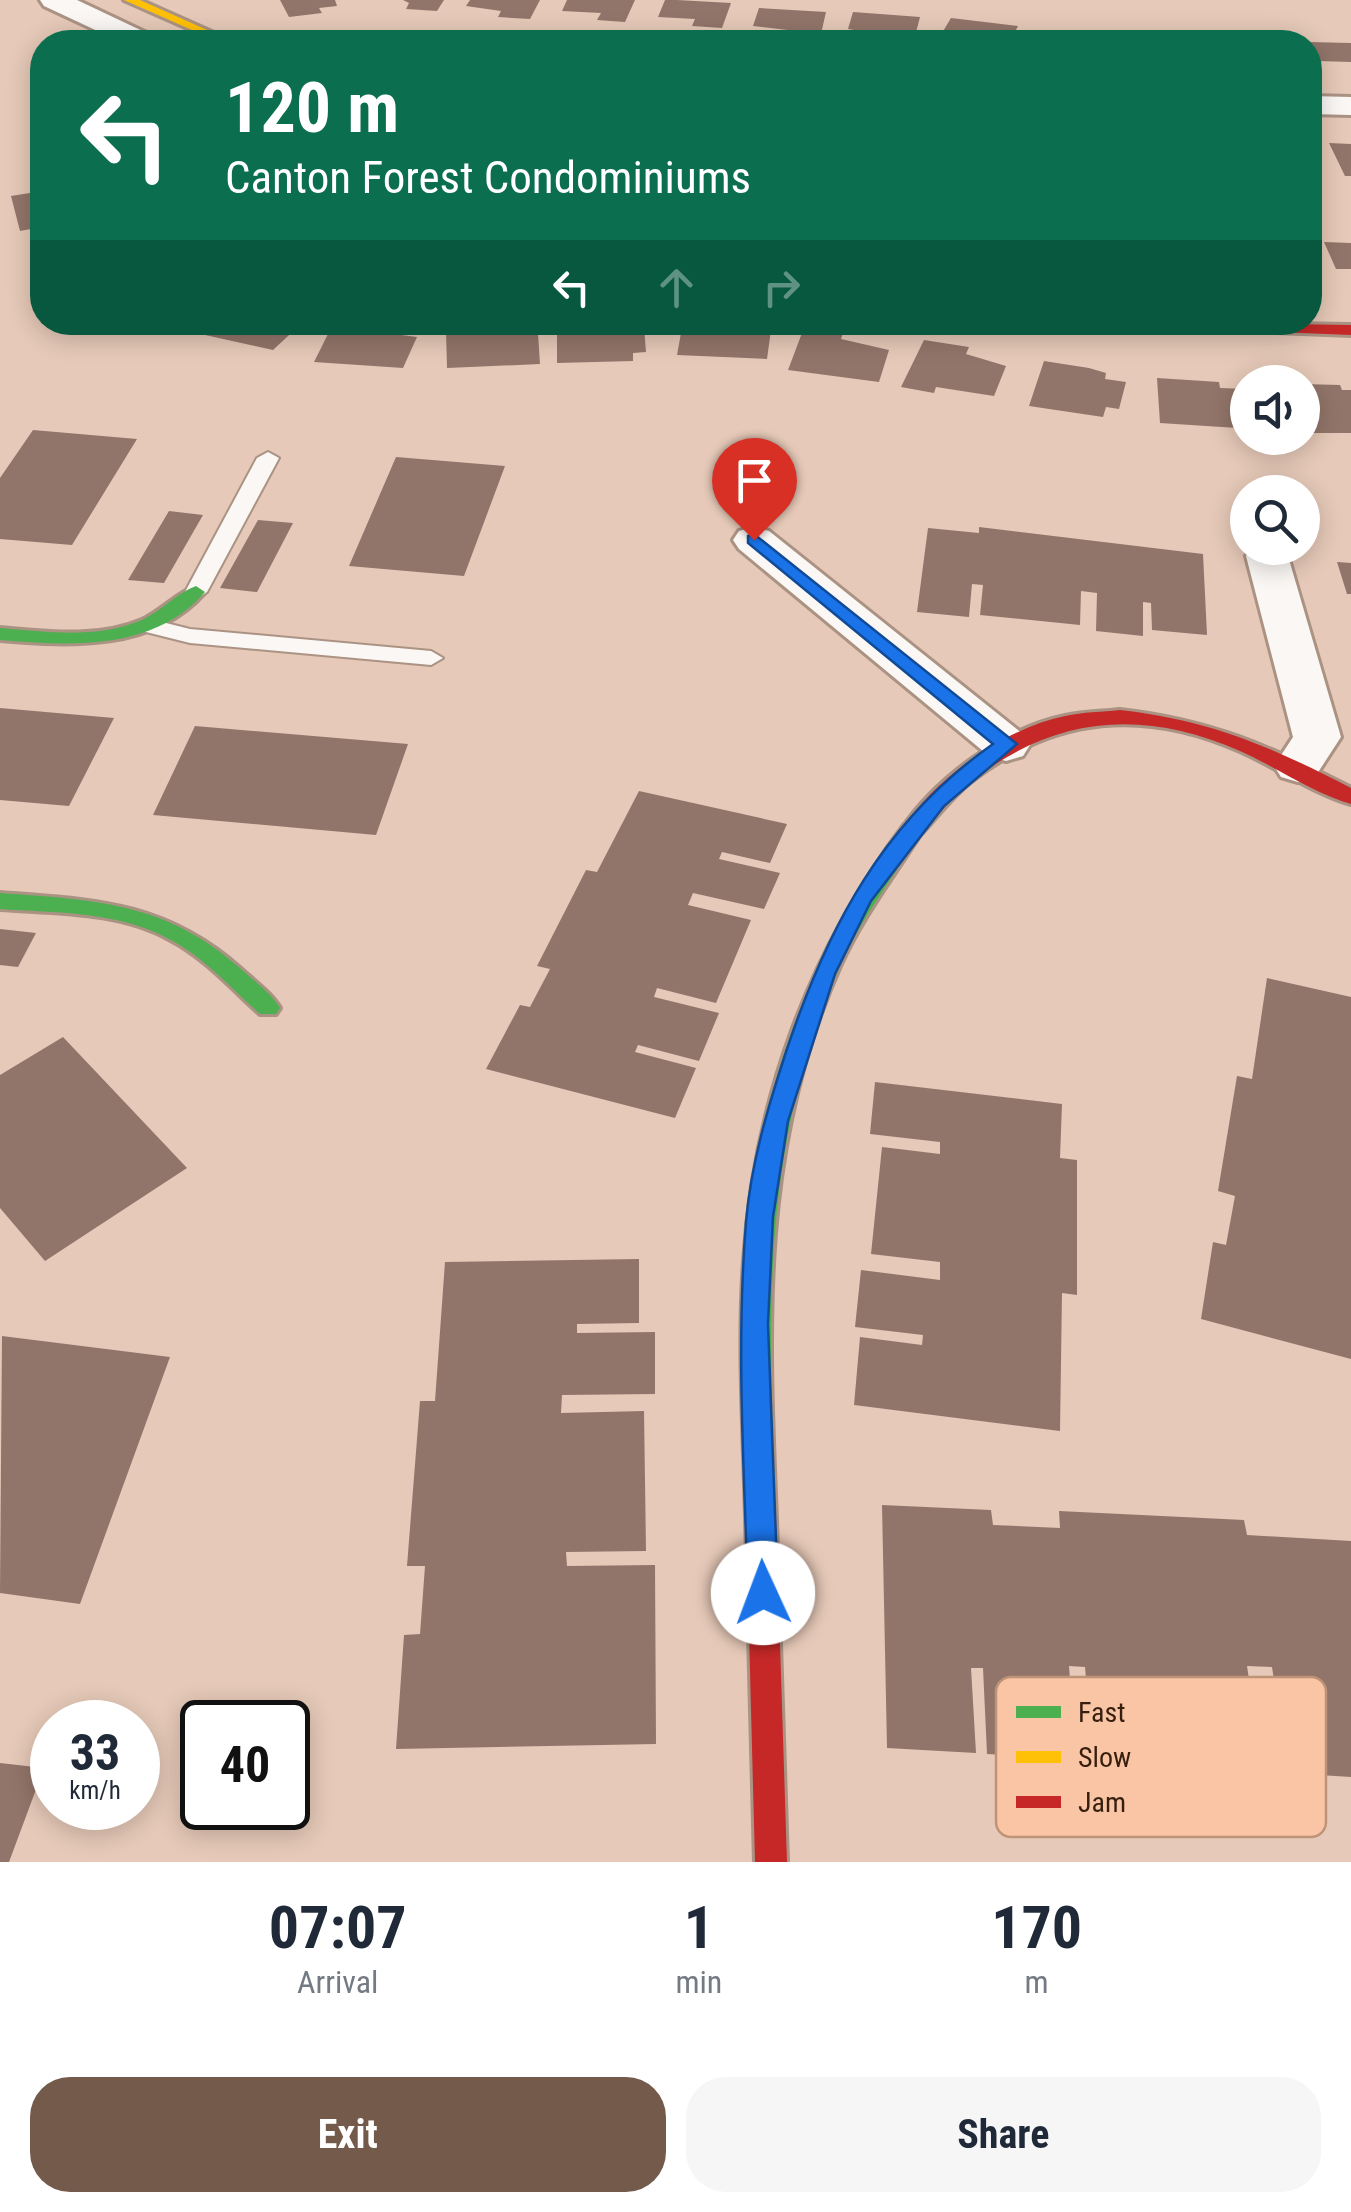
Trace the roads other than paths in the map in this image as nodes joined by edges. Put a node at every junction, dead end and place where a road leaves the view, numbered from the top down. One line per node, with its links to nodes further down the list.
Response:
1 (54, 0): 3 (street)
2 (130, 0): 4 (street)
3 (118, 30)
4 (200, 30)
5 (1322, 105): 6 (street)
6 (1351, 106)
7 (1322, 329): 8 (street)
8 (1351, 330)
9 (268, 458): 12 (lane)
10 (754, 540): 16 (street)
11 (1270, 565): 17 (street)
12 (196, 592): 13 (street)
13 (154, 627): 14 (street); 15 (lane)
14 (0, 634)
15 (431, 658)
16 (1006, 744): 17 (street); 21 (street)
17 (1298, 766): 18 (street)
18 (1351, 796)
19 (0, 900): 20 (street)
20 (268, 1008)
21 (772, 1862)

